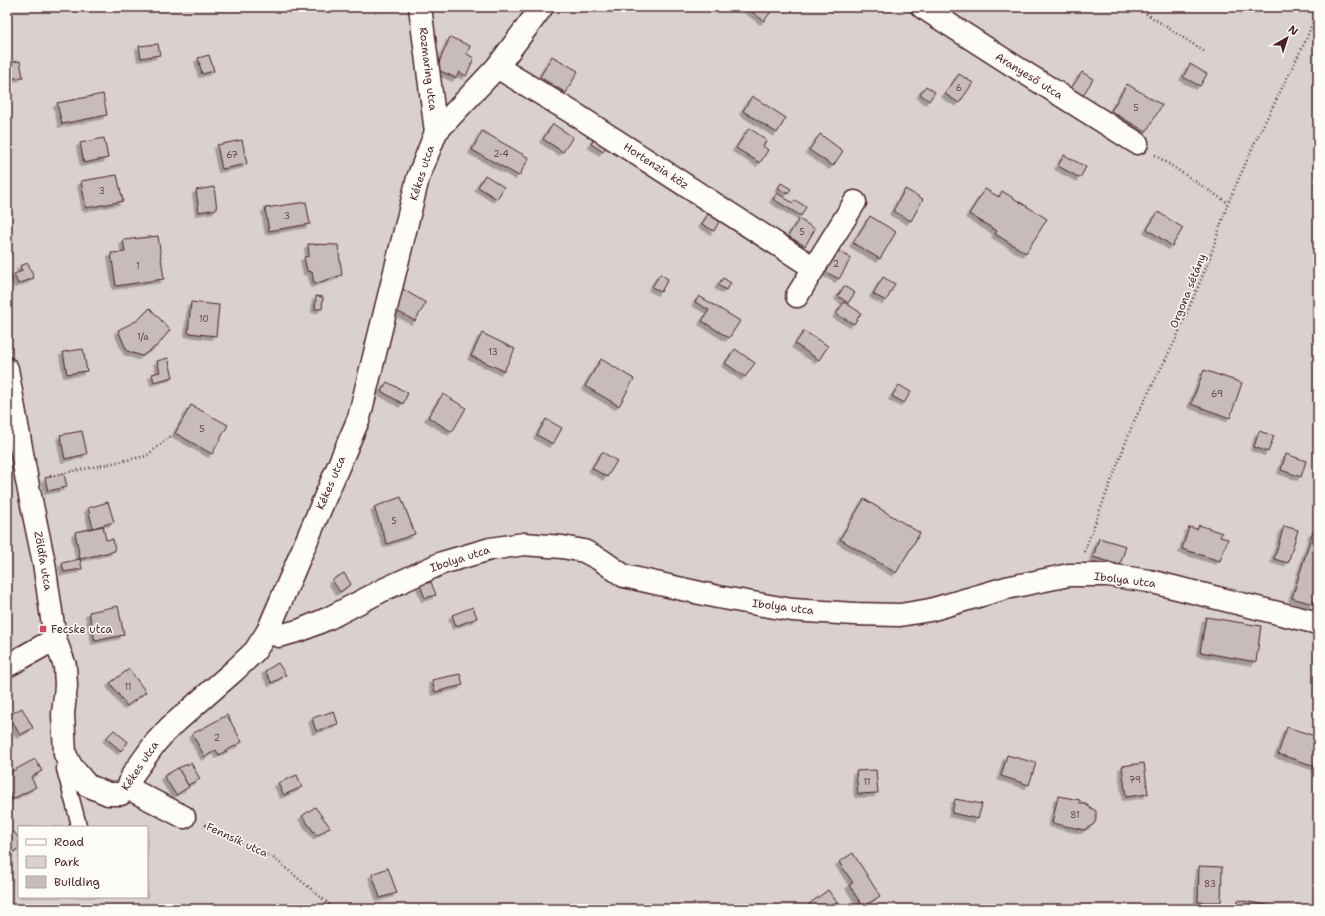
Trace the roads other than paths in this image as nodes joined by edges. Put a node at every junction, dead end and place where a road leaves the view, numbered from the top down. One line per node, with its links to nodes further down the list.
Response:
1 (420, 7): 5 (street, Rozmaring utca)
2 (542, 7): 4 (street, Kékes utca)
3 (922, 7): 6 (street, Aranyeső utca)
4 (497, 67): 5 (street, Kékes utca); 8 (street, Hortenzia köz)
5 (436, 132): 12 (street, Kékes utca)
6 (1137, 144)
7 (855, 202): 8 (street)
8 (814, 268): 9 (street)
9 (797, 296)
10 (7, 369): 13 (street, Zöldfa utca)
11 (1318, 623): 12 (street, Ibolya utca)
12 (268, 632): 16 (street, Kékes utca)
13 (55, 639): 14 (street); 15 (street, Zöldfa utca)
14 (7, 666)
15 (65, 754): 16 (street, Kékes utca); 18 (lane)
16 (128, 788): 17 (street)
17 (184, 816)
18 (78, 826)

